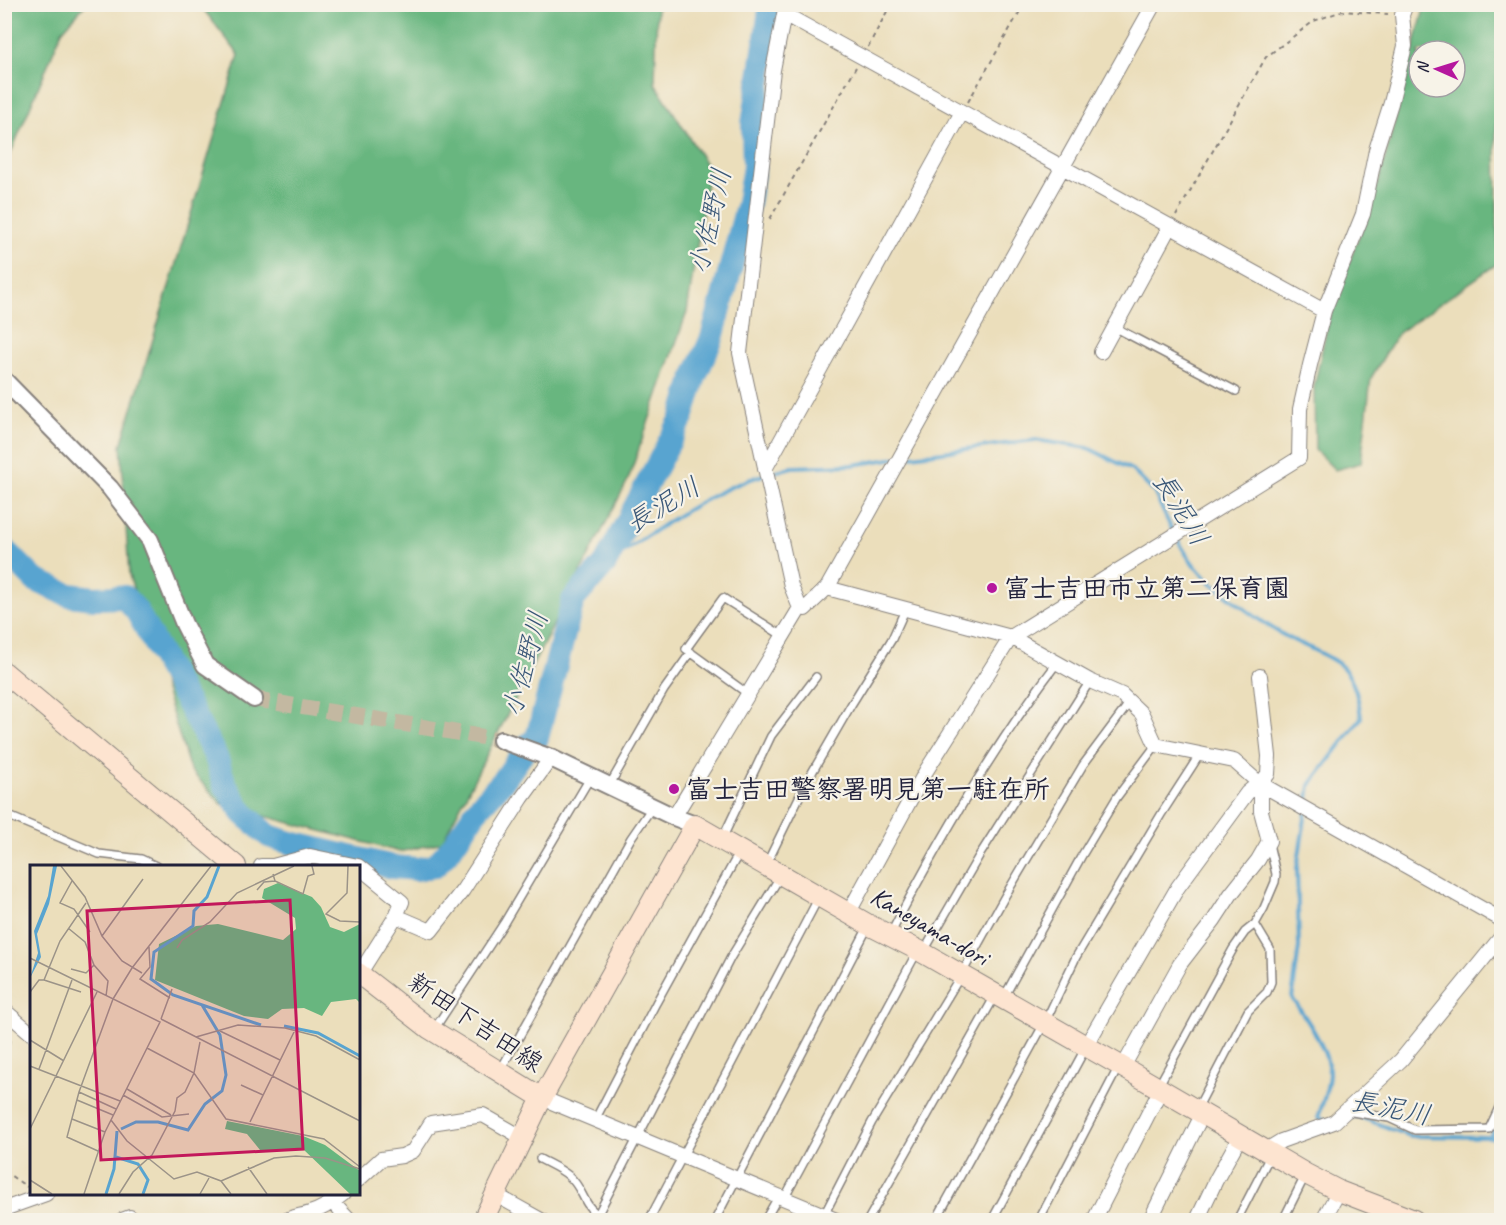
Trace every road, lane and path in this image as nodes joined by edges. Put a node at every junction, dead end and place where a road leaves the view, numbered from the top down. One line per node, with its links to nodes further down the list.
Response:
1 (891, 4): 6 (path)
2 (1024, 4): 7 (path)
3 (1154, 4): 8 (street)
4 (785, 9): 6 (street); 10 (street)
5 (1404, 10): 9 (path); 11 (street)
6 (862, 57): 7 (street); 10 (path)
7 (962, 112): 8 (street); 16 (street)
8 (1063, 167): 9 (street); 17 (street)
9 (1170, 226): 11 (street); 12 (street)
10 (756, 230): 16 (street)
11 (1324, 311): 21 (street)
12 (1114, 327): 13 (street); 15 (lane)
13 (1101, 352)
14 (4, 380): 29 (street)
15 (1236, 391)
16 (765, 469): 18 (street)
17 (827, 588): 18 (street); 19 (street)
18 (800, 608): 20 (street)
19 (905, 610): 21 (street); 50 (lane)
20 (783, 636): 22 (lane); 28 (street)
21 (1011, 637): 23 (street); 52 (street)
22 (690, 652): 28 (lane); 37 (lane)
23 (1057, 663): 27 (street); 57 (lane)
24 (4, 672): 46 (main road)
25 (1260, 676): 36 (street)
26 (816, 677): 42 (lane)
27 (1089, 681): 30 (street); 59 (lane)
28 (748, 694): 40 (street)
29 (254, 699)
30 (1130, 702): 32 (street); 62 (lane)
31 (508, 742): 34 (street)
32 (1156, 745): 33 (street); 63 (lane)
33 (1200, 754): 36 (street); 65 (lane)
34 (551, 758): 35 (street); 53 (street)
35 (590, 777): 37 (street); 67 (lane)
36 (1260, 783): 43 (street); 54 (street); 69 (street)
37 (609, 786): 38 (street)
38 (653, 806): 40 (street); 72 (lane)
39 (4, 814): 45 (lane)
40 (674, 817): 41 (street)
41 (695, 825): 42 (main road, Kaneyama-dori); 74 (main road)
42 (722, 840): 44 (main road, Kaneyama-dori)
43 (1269, 841): 55 (lane); 71 (street)
44 (741, 850): 50 (main road, Kaneyama-dori); 78 (lane)
45 (152, 865)
46 (234, 865)
47 (277, 865): 48 (street)
48 (353, 865)
49 (360, 868): 53 (street)
50 (774, 869): 51 (main road, Kaneyama-dori); 81 (lane)
51 (820, 895): 52 (main road, Kaneyama-dori); 83 (lane)
52 (849, 912): 56 (main road, Kaneyama-dori)
53 (396, 916): 60 (street)
54 (1502, 920)
55 (1255, 924): 73 (lane); 77 (lane)
56 (869, 925): 57 (main road, Kaneyama-dori); 88 (lane)
57 (890, 935): 59 (main road, Kaneyama-dori)
58 (1502, 936): 76 (street)
59 (920, 952): 62 (main road, Kaneyama-dori); 94 (lane)
60 (360, 972)
61 (360, 975): 67 (main road, 新田下吉田線)
62 (962, 975): 63 (main road, Kaneyama-dori); 98 (lane)
63 (999, 997): 65 (main road, Kaneyama-dori); 107 (lane)
64 (4, 1010): 66 (street)
65 (1045, 1022): 69 (main road, Kaneyama-dori); 108 (lane)
66 (21, 1024): 68 (street); 70 (path)
67 (434, 1031): 72 (main road, 新田下吉田線)
68 (30, 1032)
69 (1086, 1046): 71 (main road, Kaneyama-dori); 109 (lane)
70 (4, 1052)
71 (1121, 1066): 73 (main road, Kaneyama-dori); 110 (lane)
72 (500, 1072): 74 (main road, 新田下吉田線)
73 (1159, 1088): 77 (main road, Kaneyama-dori); 111 (street)
74 (542, 1098): 78 (street); 80 (main road, 新田下吉田線)
75 (1502, 1101): 76 (lane)
76 (1347, 1111): 82 (street)
77 (1200, 1112): 79 (main road, Kaneyama-dori); 112 (street)
78 (595, 1120): 81 (street)
79 (1240, 1135): 82 (main road, Kaneyama-dori); 113 (street)
80 (523, 1138): 87 (street); 92 (main road, 新田下吉田線)
81 (639, 1138): 83 (street); 96 (lane)
82 (1268, 1152): 86 (main road, Kaneyama-dori); 114 (lane)
83 (682, 1156): 88 (street); 104 (lane)
84 (540, 1159): 96 (lane)
85 (4, 1171): 89 (path)
86 (1306, 1174): 90 (main road, Kaneyama-dori); 115 (lane)
87 (360, 1178)
88 (737, 1179): 94 (street); 105 (lane)
89 (30, 1189)
90 (1339, 1191): 97 (main road, Kaneyama-dori); 116 (street)
91 (43, 1195): 95 (street)
92 (496, 1195): 101 (main road, 新田下吉田線); 102 (street)
93 (338, 1198): 99 (street); 100 (street)
94 (781, 1198): 98 (street); 106 (lane)
95 (4, 1209)
96 (597, 1216): 103 (lane)
97 (1389, 1216): 117 (main road, Kaneyama-dori)
98 (830, 1218)
99 (287, 1221)
100 (350, 1221)
101 (483, 1221)
102 (541, 1221)
103 (609, 1221)
104 (649, 1221)
105 (715, 1221)
106 (765, 1221)
107 (868, 1221)
108 (936, 1221)
109 (992, 1221)
110 (1039, 1221)
111 (1094, 1221)
112 (1150, 1221)
113 (1197, 1221)
114 (1237, 1221)
115 (1283, 1221)
116 (1323, 1221)
117 (1414, 1221)

